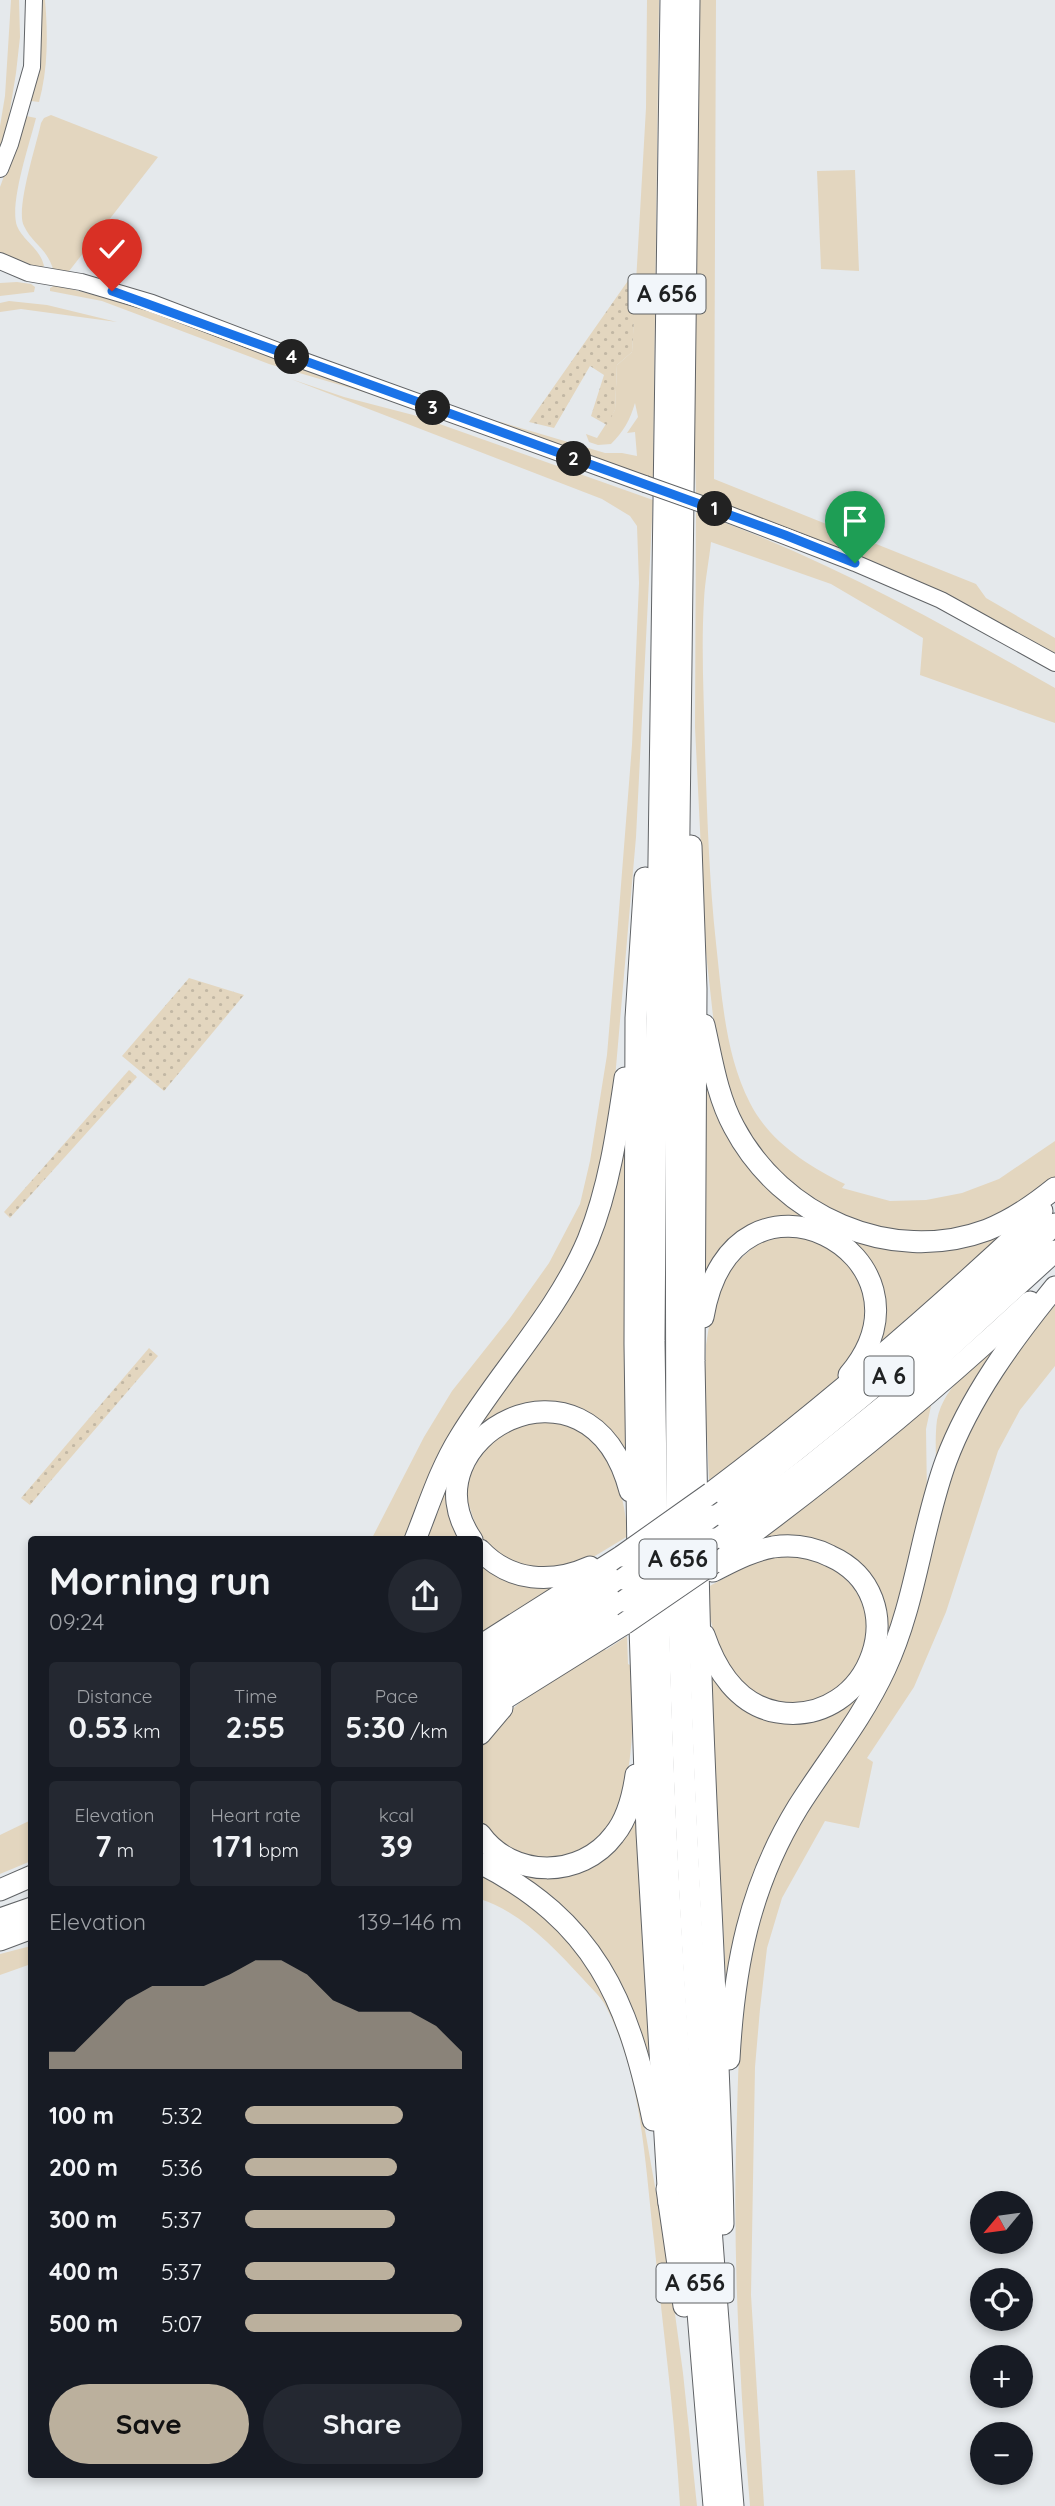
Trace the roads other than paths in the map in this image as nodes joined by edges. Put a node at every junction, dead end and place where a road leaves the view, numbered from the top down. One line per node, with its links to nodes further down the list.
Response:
1 (23, 0): 5 (main road)
2 (34, 0): 5 (main road)
3 (671, 0): 12 (highway, A 656)
4 (689, 0): 11 (highway, A 656)
5 (19, 104): 6 (main road)
6 (0, 169)
7 (0, 261): 8 (main road)
8 (28, 273): 9 (main road); 10 (main road, bridge)
9 (0, 276)
10 (1055, 663)
11 (680, 733): 13 (highway); 49 (highway, A 656)
12 (660, 772): 14 (highway); 50 (highway, A 656)
13 (696, 989): 15 (highway); 21 (highway)
14 (636, 1018): 23 (highway); 24 (highway)
15 (1055, 1188)
16 (1055, 1199): 22 (highway)
17 (1055, 1224): 31 (highway, A 6, bridge)
18 (1055, 1251): 33 (highway, A 6, bridge)
19 (1055, 1278): 28 (highway)
20 (1055, 1287): 47 (highway)
21 (694, 1361): 22 (highway); 29 (highway)
22 (827, 1404): 27 (highway, bridge)
23 (637, 1517): 25 (highway); 36 (highway)
24 (417, 1536)
25 (470, 1536)
26 (483, 1553): 27 (highway)
27 (622, 1556): 30 (highway)
28 (713, 1567): 29 (highway); 32 (highway, bridge)
29 (698, 1616): 47 (highway)
30 (483, 1644)
31 (483, 1666)
32 (527, 1686): 34 (highway); 35 (highway)
33 (483, 1690)
34 (483, 1712)
35 (483, 1730)
36 (643, 1731): 37 (highway); 48 (highway)
37 (483, 1837)
38 (483, 1865): 48 (highway)
39 (28, 1878): 40 (highway)
40 (0, 1890)
41 (28, 1890): 42 (highway)
42 (0, 1900)
43 (28, 1909): 44 (highway)
44 (0, 1919)
45 (28, 1930): 46 (highway)
46 (0, 1940)
47 (721, 2106): 49 (highway)
48 (669, 2203): 50 (highway)
49 (723, 2384): 52 (highway, A 656)
50 (705, 2407): 51 (highway, A 656)
51 (714, 2506)
52 (733, 2506)

